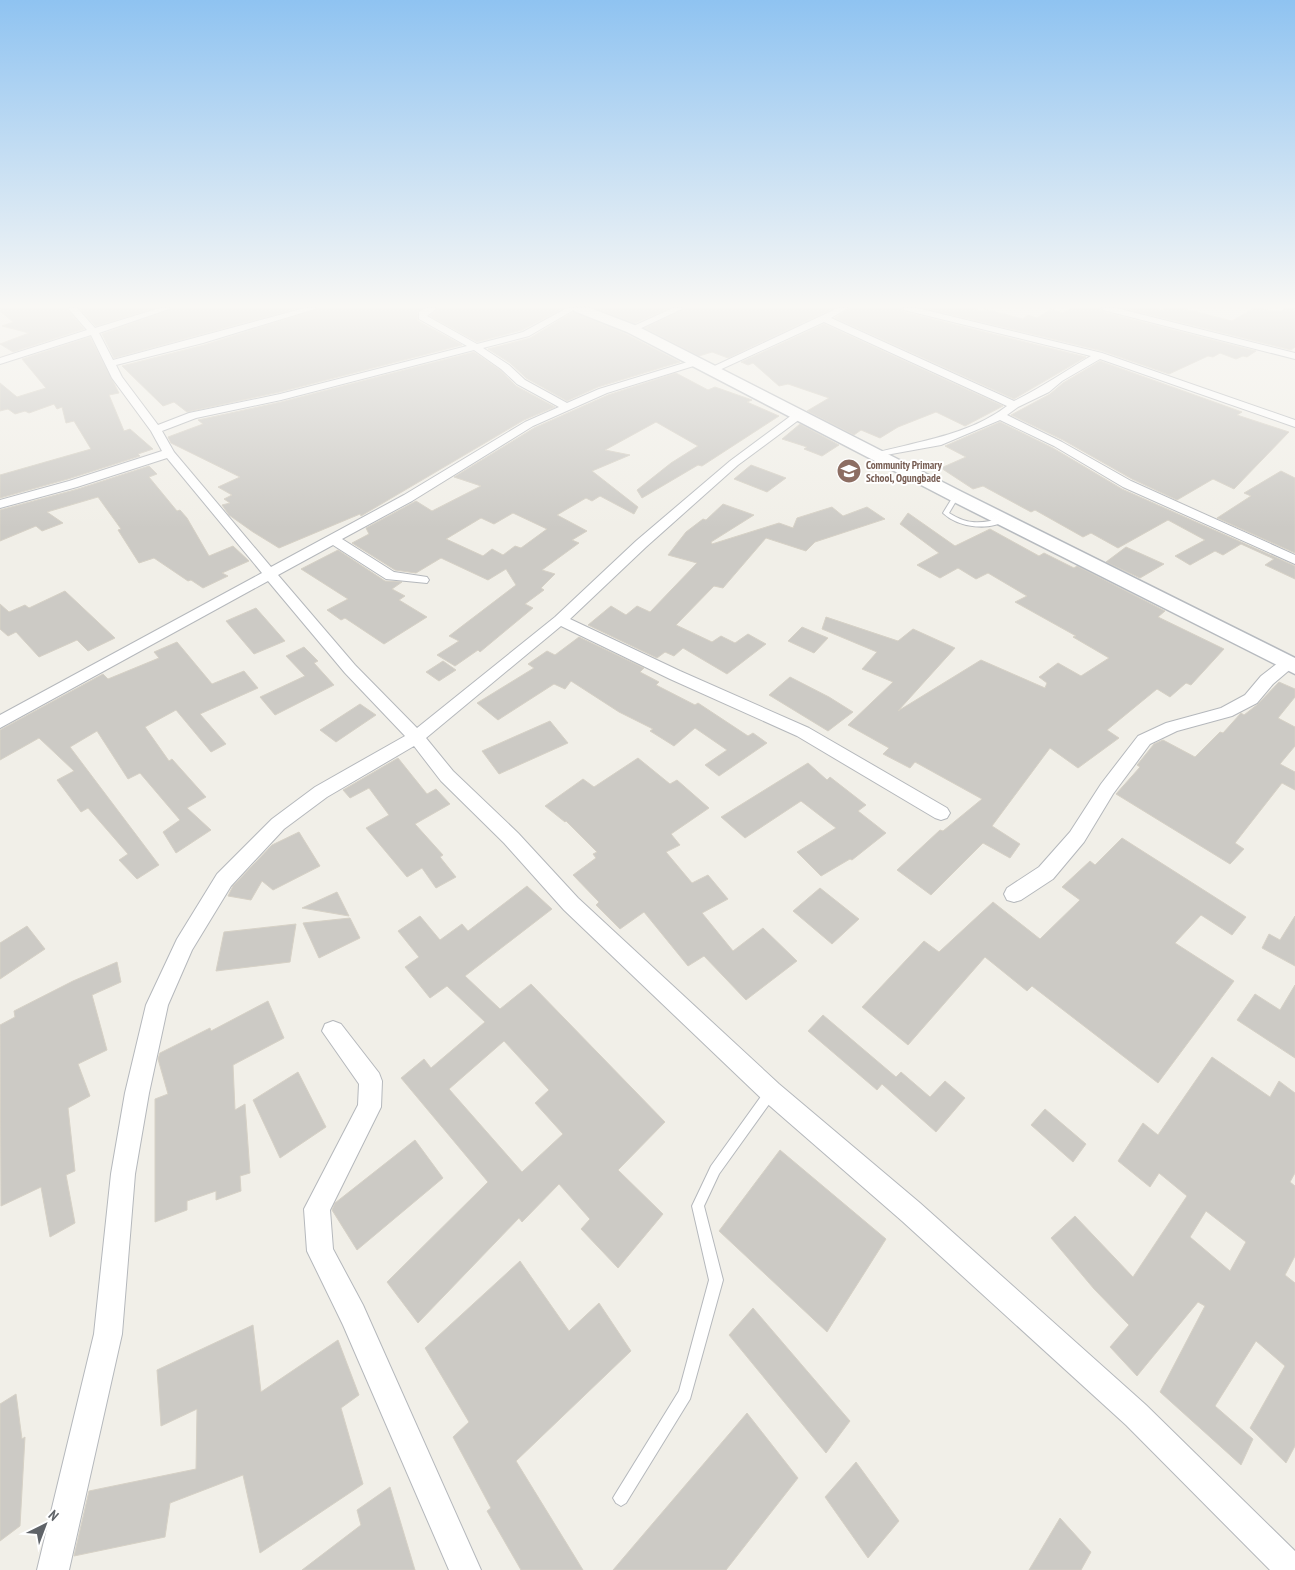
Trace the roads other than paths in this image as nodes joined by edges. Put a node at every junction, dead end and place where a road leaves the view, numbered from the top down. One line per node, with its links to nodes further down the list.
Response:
1 (119, 381): 14 (street)
2 (344, 381): 14 (street)
3 (520, 381): 10 (street)
4 (640, 381): 10 (street)
5 (735, 381): 11 (street)
6 (962, 381): 9 (street)
7 (1056, 381): 9 (street)
8 (1174, 381): 13 (street)
9 (1014, 405): 12 (street)
10 (566, 406): 18 (street)
11 (800, 414): 16 (street); 22 (street)
12 (1000, 416): 16 (street); 19 (street)
13 (1295, 424)
14 (156, 430): 15 (street)
15 (169, 453): 17 (street); 20 (street)
16 (878, 455): 23 (street)
17 (0, 504)
18 (334, 540): 20 (street); 21 (street)
19 (1295, 560)
20 (271, 574): 24 (street); 25 (street)
21 (422, 580)
22 (560, 620): 25 (street); 26 (street)
23 (1291, 665): 27 (street)
24 (0, 722)
25 (416, 737): 29 (street); 31 (street)
26 (941, 813)
27 (1014, 894)
28 (333, 1031): 32 (street)
29 (771, 1092): 30 (lane); 33 (street)
30 (621, 1498)
31 (53, 1570)
32 (465, 1570)
33 (1292, 1570)

